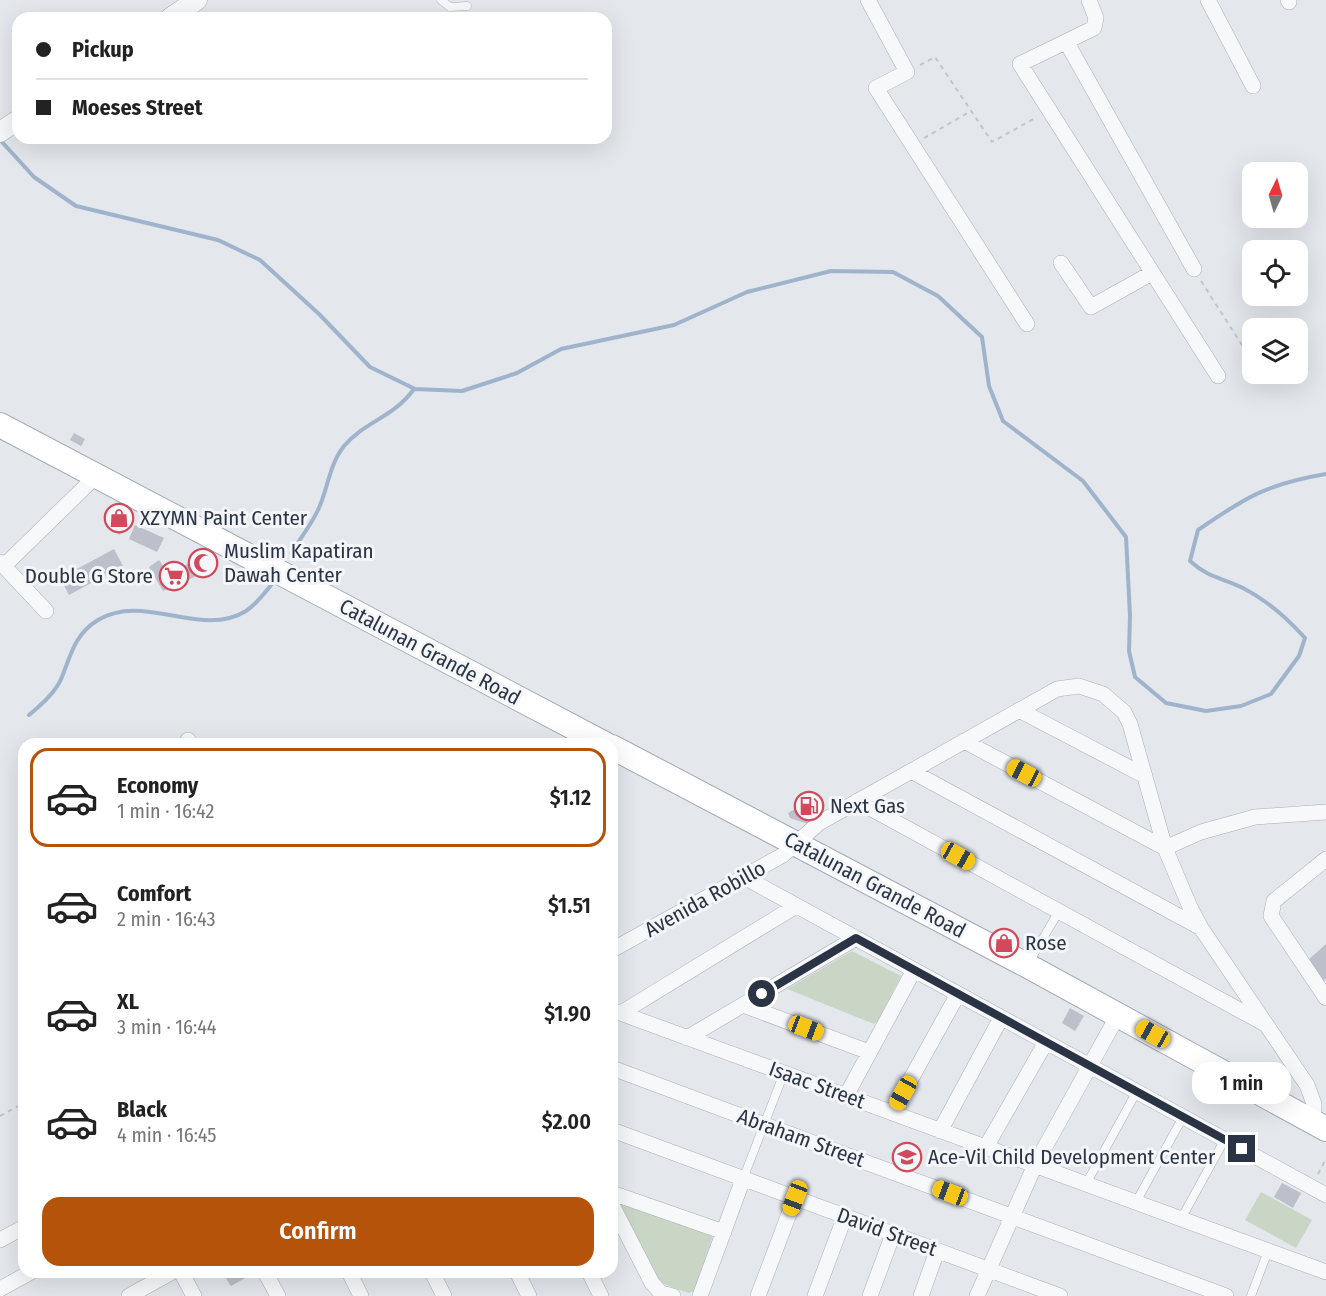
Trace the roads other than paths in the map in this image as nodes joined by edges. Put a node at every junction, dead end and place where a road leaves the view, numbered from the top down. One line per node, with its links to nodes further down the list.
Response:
1 (197, 0): 7 (street)
2 (441, 0): 6 (lane)
3 (868, 0): 13 (street)
4 (1089, 0): 8 (street)
5 (1208, 0): 9 (street)
6 (467, 6)
7 (179, 12)
8 (1067, 43): 11 (street); 12 (street)
9 (1253, 86)
10 (1061, 263): 12 (street)
11 (1194, 269)
12 (1152, 273): 14 (street)
13 (1027, 324)
14 (1218, 376)
15 (0, 425): 16 (main road, Catalunan Grande Road)
16 (96, 476): 17 (street); 20 (main road, Catalunan Grande Road)
17 (2, 564): 18 (street)
18 (46, 611)
19 (1019, 710): 21 (street, Avenida Robillo); 24 (street); 24 (street, Avenida Robillo)
20 (594, 738)
21 (964, 741): 23 (street, Avenida Robillo); 28 (street)
22 (618, 750): 27 (main road, Catalunan Grande Road)
23 (911, 771): 25 (street, Avenida Robillo); 33 (street)
24 (1145, 776): 28 (street, Avenida Robillo)
25 (857, 801): 27 (street, Avenida Robillo); 32 (street)
26 (1326, 812): 28 (street)
27 (796, 844): 30 (street, Avenida Robillo); 36 (main road, Catalunan Grande Road)
28 (1165, 848): 33 (street, Avenida Robillo)
29 (1326, 859): 39 (street)
30 (744, 877): 31 (street); 35 (street, Avenida Robillo)
31 (796, 906): 34 (street); 41 (street)
32 (1059, 911): 36 (lane); 45 (street)
33 (1201, 928): 45 (street, Avenida Robillo)
34 (856, 938): 37 (street); 40 (street)
35 (618, 947)
36 (1028, 966): 43 (main road, Catalunan Grande Road)
37 (914, 970): 38 (street); 48 (street)
38 (958, 994): 44 (street); 54 (street)
39 (1326, 998)
40 (743, 1005): 46 (street); 48 (street)
41 (618, 1011)
42 (618, 1013): 46 (street, Isaac Street)
43 (1118, 1015): 49 (street); 57 (main road, Catalunan Grande Road)
44 (1001, 1018): 47 (street); 58 (street)
45 (1269, 1026): 57 (street, Avenida Robillo)
46 (687, 1038): 51 (street, Isaac Street)
47 (1046, 1042): 49 (street); 61 (street)
48 (869, 1052): 53 (street)
49 (1090, 1066): 52 (street); 62 (street)
50 (618, 1070): 56 (street, Abraham Street)
51 (784, 1073): 53 (street, Isaac Street); 56 (lane)
52 (1137, 1091): 55 (street); 64 (lane)
53 (846, 1096): 54 (street, Isaac Street)
54 (892, 1113): 58 (street, Isaac Street)
55 (1183, 1117): 60 (street); 68 (lane)
56 (764, 1124): 63 (lane); 70 (street, Abraham Street)
57 (1319, 1125)
58 (940, 1131): 61 (street, Isaac Street)
59 (618, 1132): 63 (street, David Street)
60 (1225, 1139): 66 (street); 72 (lane)
61 (986, 1148): 62 (street, Isaac Street)
62 (1035, 1165): 64 (street, Isaac Street); 70 (street)
63 (743, 1179): 67 (street, David Street); 74 (street)
64 (1086, 1184): 68 (street, Isaac Street)
65 (618, 1195): 74 (street)
66 (1326, 1195)
67 (795, 1198): 69 (street, David Street); 100 (street)
68 (1136, 1202): 72 (street, Isaac Street)
69 (845, 1216): 75 (street, David Street); 101 (street)
70 (1012, 1216): 79 (street); 106 (street, Abraham Street)
71 (618, 1217): 98 (street)
72 (1181, 1219): 78 (street, Isaac Street)
73 (18, 1230): 76 (street)
74 (723, 1232): 99 (street)
75 (893, 1234): 77 (street, David Street); 102 (street)
76 (0, 1240)
77 (937, 1251): 79 (street, David Street); 103 (street)
78 (1268, 1251): 80 (street, Isaac Street); 107 (lane)
79 (987, 1269): 90 (street, David Street); 104 (street)
80 (1326, 1272)
81 (20, 1278): 89 (street)
82 (161, 1278): 91 (street)
83 (184, 1278): 92 (street)
84 (268, 1278): 93 (street)
85 (352, 1278): 94 (street)
86 (435, 1278): 95 (street)
87 (520, 1278): 96 (street)
88 (592, 1278): 97 (street)
89 (0, 1289)
90 (1038, 1292): 105 (street, David Street)
91 (129, 1296)
92 (194, 1296)
93 (278, 1296)
94 (361, 1296)
95 (444, 1296)
96 (529, 1296)
97 (601, 1296)
98 (673, 1296)
99 (700, 1296)
100 (758, 1296)
101 (815, 1296)
102 (870, 1296)
103 (921, 1296)
104 (977, 1296)
105 (1060, 1296)
106 (1226, 1296)
107 (1251, 1296)

